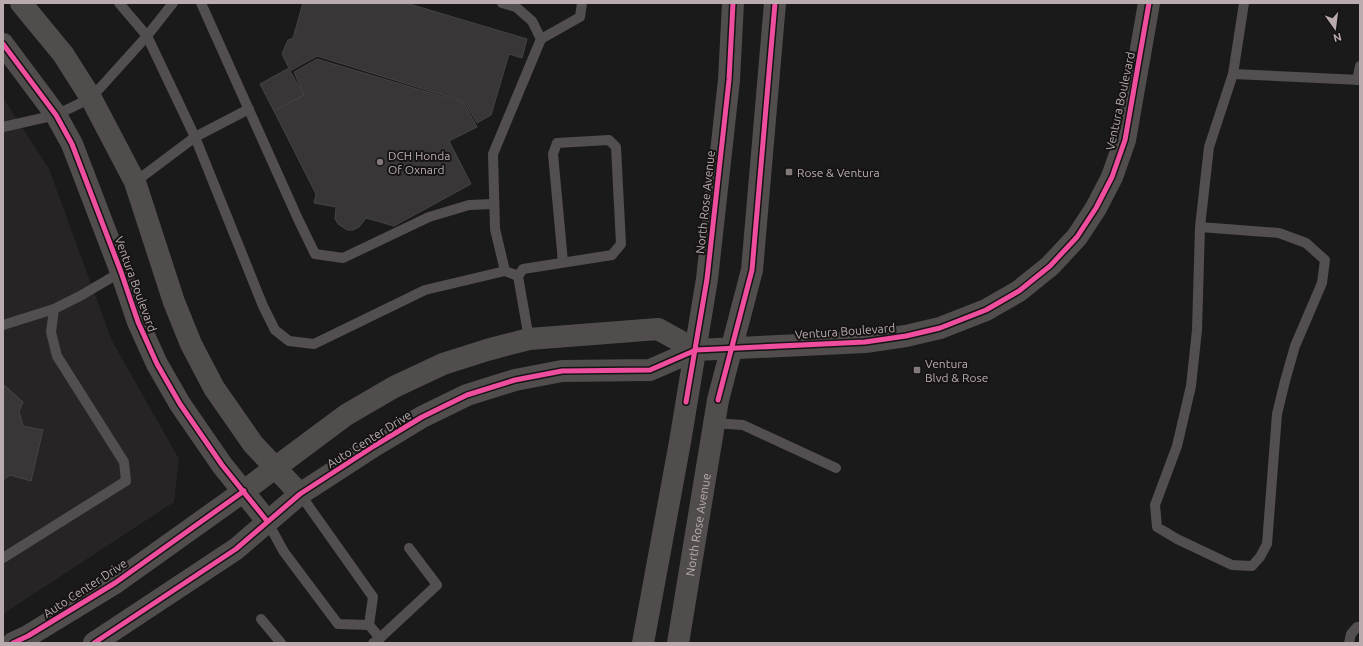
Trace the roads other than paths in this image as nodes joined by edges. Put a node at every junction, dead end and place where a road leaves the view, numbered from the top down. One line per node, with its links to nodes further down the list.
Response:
1 (21, 3): 17 (street)
2 (119, 3): 11 (lane)
3 (173, 3): 11 (lane)
4 (201, 3): 18 (lane)
5 (502, 3): 12 (lane)
6 (582, 3): 12 (lane)
7 (733, 3): 33 (street, North Rose Avenue)
8 (776, 3): 32 (street, North Rose Avenue)
9 (1149, 3): 32 (street, Ventura Boulevard)
10 (1244, 3): 15 (lane)
11 (147, 36): 17 (lane); 21 (lane)
12 (541, 39): 23 (lane)
13 (3, 44): 19 (street, Ventura Boulevard)
14 (1360, 66): 16 (lane)
15 (1233, 74): 16 (lane); 24 (lane)
16 (1359, 80)
17 (91, 98): 19 (lane); 22 (street)
18 (248, 109): 21 (lane); 23 (lane)
19 (56, 115): 20 (lane); 27 (street, Ventura Boulevard)
20 (3, 127)
21 (195, 138): 22 (lane); 26 (lane)
22 (135, 182): 35 (street)
23 (494, 204): 26 (lane)
24 (1200, 227): 24 (lane)
25 (563, 262): 25 (lane); 28 (lane)
26 (505, 271): 28 (lane)
27 (121, 272): 29 (lane); 37 (street, Ventura Boulevard)
28 (518, 276): 31 (lane)
29 (54, 309): 30 (lane); 41 (lane)
30 (3, 325)
31 (529, 339): 33 (street, Auto Center Drive); 35 (street, Auto Center Drive)
32 (731, 348): 33 (street, Ventura Boulevard); 34 (street, North Rose Avenue)
33 (696, 350): 38 (street, Auto Center Drive); 49 (street, North Rose Avenue)
34 (714, 423): 36 (lane); 50 (street, North Rose Avenue)
35 (275, 467): 37 (street, Auto Center Drive); 38 (street)
36 (836, 468)
37 (244, 491): 39 (street, Ventura Boulevard); 46 (street, Auto Center Drive)
38 (300, 494): 39 (street, Auto Center Drive); 43 (lane)
39 (267, 521): 43 (lane); 47 (street, Auto Center Drive)
40 (409, 548): 45 (lane)
41 (3, 558)
42 (261, 619): 48 (lane)
43 (369, 625): 45 (lane)
44 (1360, 627): 51 (lane)
45 (377, 641)
46 (13, 643)
47 (94, 643)
48 (281, 643)
49 (643, 643)
50 (678, 643)
51 (1349, 643)

